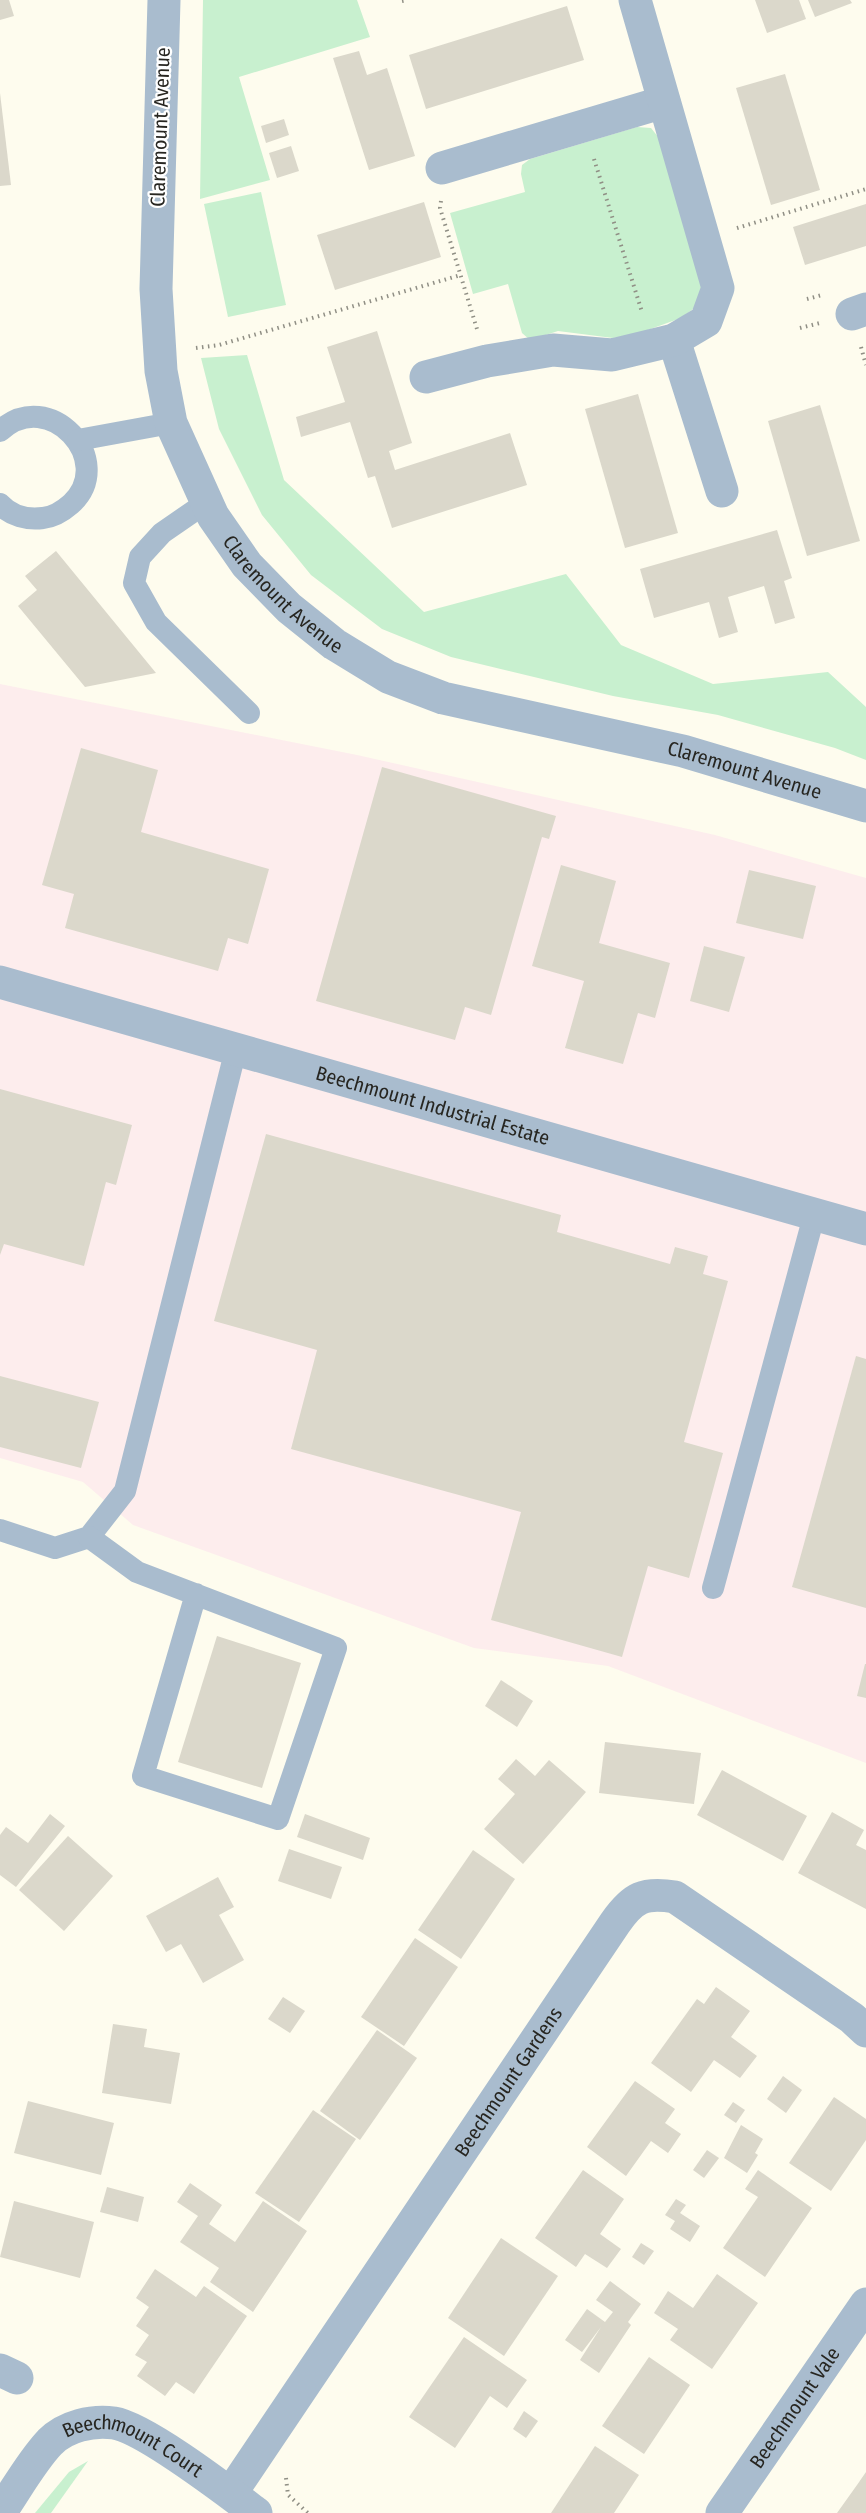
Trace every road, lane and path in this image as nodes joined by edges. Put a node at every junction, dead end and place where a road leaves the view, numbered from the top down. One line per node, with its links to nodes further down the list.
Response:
1 (164, 0): 13 (street, Claremount Avenue)
2 (635, 0): 3 (street)
3 (664, 102): 4 (street); 7 (street)
4 (583, 126): 5 (street); 9 (path)
5 (442, 168): 8 (path)
6 (866, 189): 7 (path)
7 (703, 238): 9 (street)
8 (461, 275): 10 (path); 11 (path)
9 (663, 342): 11 (street); 16 (street)
10 (189, 348)
11 (487, 361): 12 (street)
12 (426, 377)
13 (171, 423): 15 (lane); 17 (street, Claremount Avenue)
14 (0, 431): 15 (lane)
15 (78, 440): 18 (lane)
16 (722, 491)
17 (207, 502): 19 (lane); 20 (street, Claremount Avenue)
18 (0, 504)
19 (249, 713)
20 (866, 806)
21 (0, 982): 22 (street, Beechmount Industrial Estate)
22 (236, 1049): 23 (street, Beechmount Industrial Estate); 26 (lane)
23 (814, 1216): 24 (street, Beechmount Industrial Estate); 27 (lane)
24 (866, 1229)
25 (0, 1530): 26 (lane)
26 (89, 1537): 28 (lane)
27 (713, 1588)
28 (196, 1594): 28 (lane)
29 (866, 2031): 31 (street, Beechmount Gardens)
30 (866, 2304): 34 (street, Beechmount Vale)
31 (231, 2493): 32 (street, Beechmount Court); 33 (street, Beechmount Court)
32 (0, 2512)
33 (256, 2513)
34 (722, 2513)

